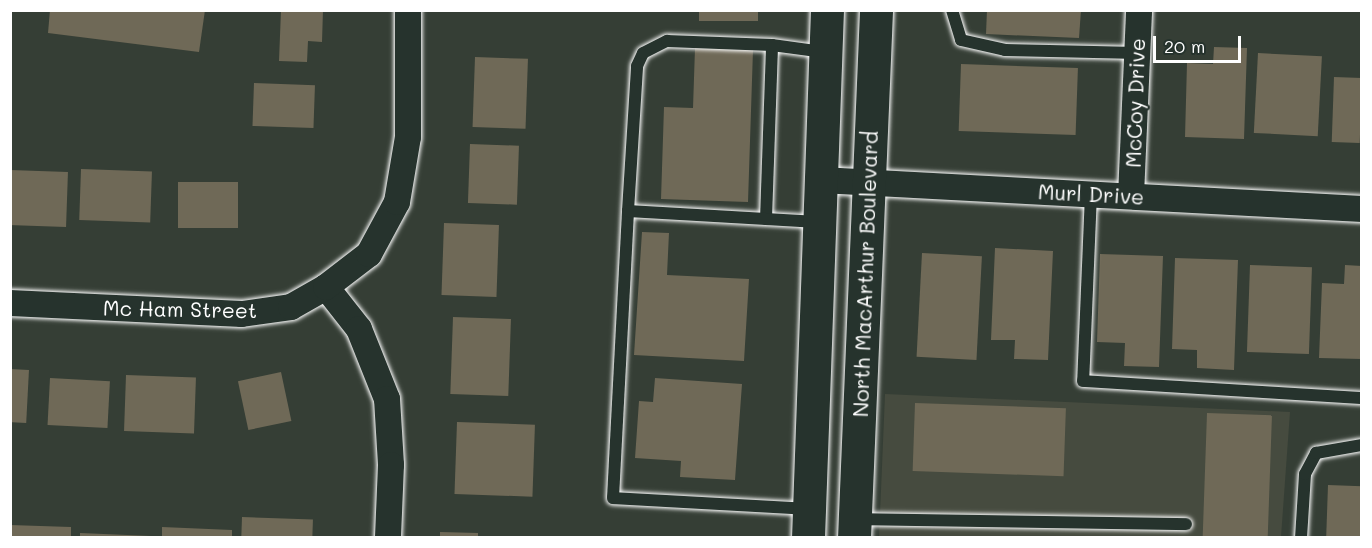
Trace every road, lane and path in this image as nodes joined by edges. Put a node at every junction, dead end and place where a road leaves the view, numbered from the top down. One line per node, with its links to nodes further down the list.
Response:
1 (408, 10): 17 (street, Mc Ham Street)
2 (827, 10): 7 (main road)
3 (876, 10): 10 (main road, North MacArthur Boulevard)
4 (952, 10): 8 (lane)
5 (1140, 10): 8 (street, McCoy Drive)
6 (772, 45): 7 (lane); 14 (lane); 15 (lane)
7 (825, 52): 9 (main road)
8 (1138, 53): 12 (street, McCoy Drive)
9 (821, 180): 10 (street, Murl Drive); 16 (main road)
10 (868, 182): 11 (street, Murl Drive); 23 (main road, North MacArthur Boulevard)
11 (1091, 194): 12 (street, Murl Drive); 19 (lane)
12 (1131, 196): 13 (street, Murl Drive)
13 (1362, 209)
14 (628, 211): 15 (lane); 21 (lane)
15 (766, 219): 16 (lane)
16 (819, 222): 21 (main road)
17 (326, 287): 18 (street, Mc Ham Street); 24 (street)
18 (10, 303)
19 (1362, 398)
20 (1362, 445): 25 (lane)
21 (809, 523)
22 (1186, 524): 23 (lane)
23 (855, 528)
24 (388, 537)
25 (1301, 537)

